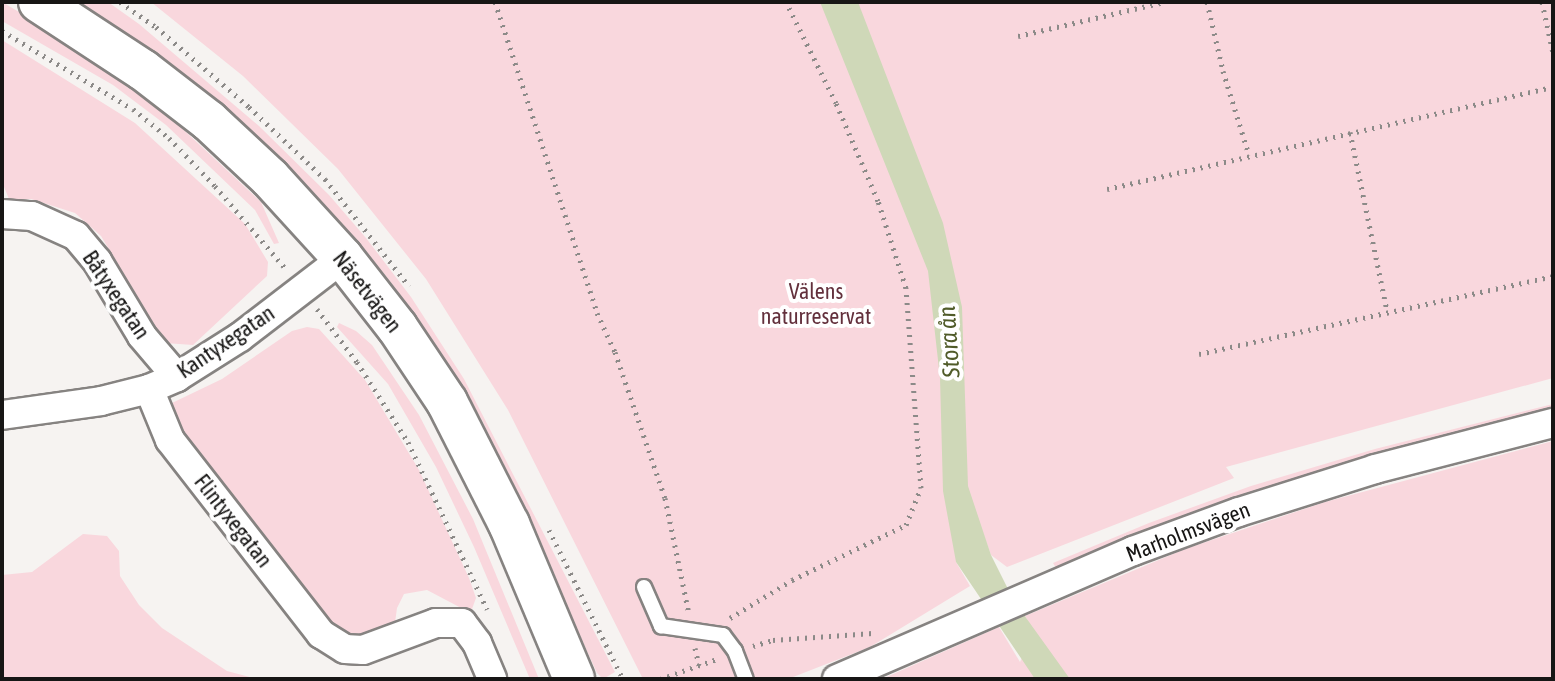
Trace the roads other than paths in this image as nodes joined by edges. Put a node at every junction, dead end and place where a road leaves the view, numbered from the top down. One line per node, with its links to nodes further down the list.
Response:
1 (39, 2): 3 (street, Näsetvägen)
2 (2, 214): 4 (street, Båtyxegatan)
3 (343, 258): 4 (street, Kantyxegatan); 10 (street, Näsetvägen)
4 (177, 377): 5 (street, Kantyxegatan)
5 (149, 389): 6 (street, Kantyxegatan); 9 (street, Flintyxegatan)
6 (2, 415)
7 (1553, 423): 12 (street, Marholmsvägen)
8 (644, 587): 11 (lane)
9 (492, 679)
10 (574, 679)
11 (746, 679)
12 (837, 679)

